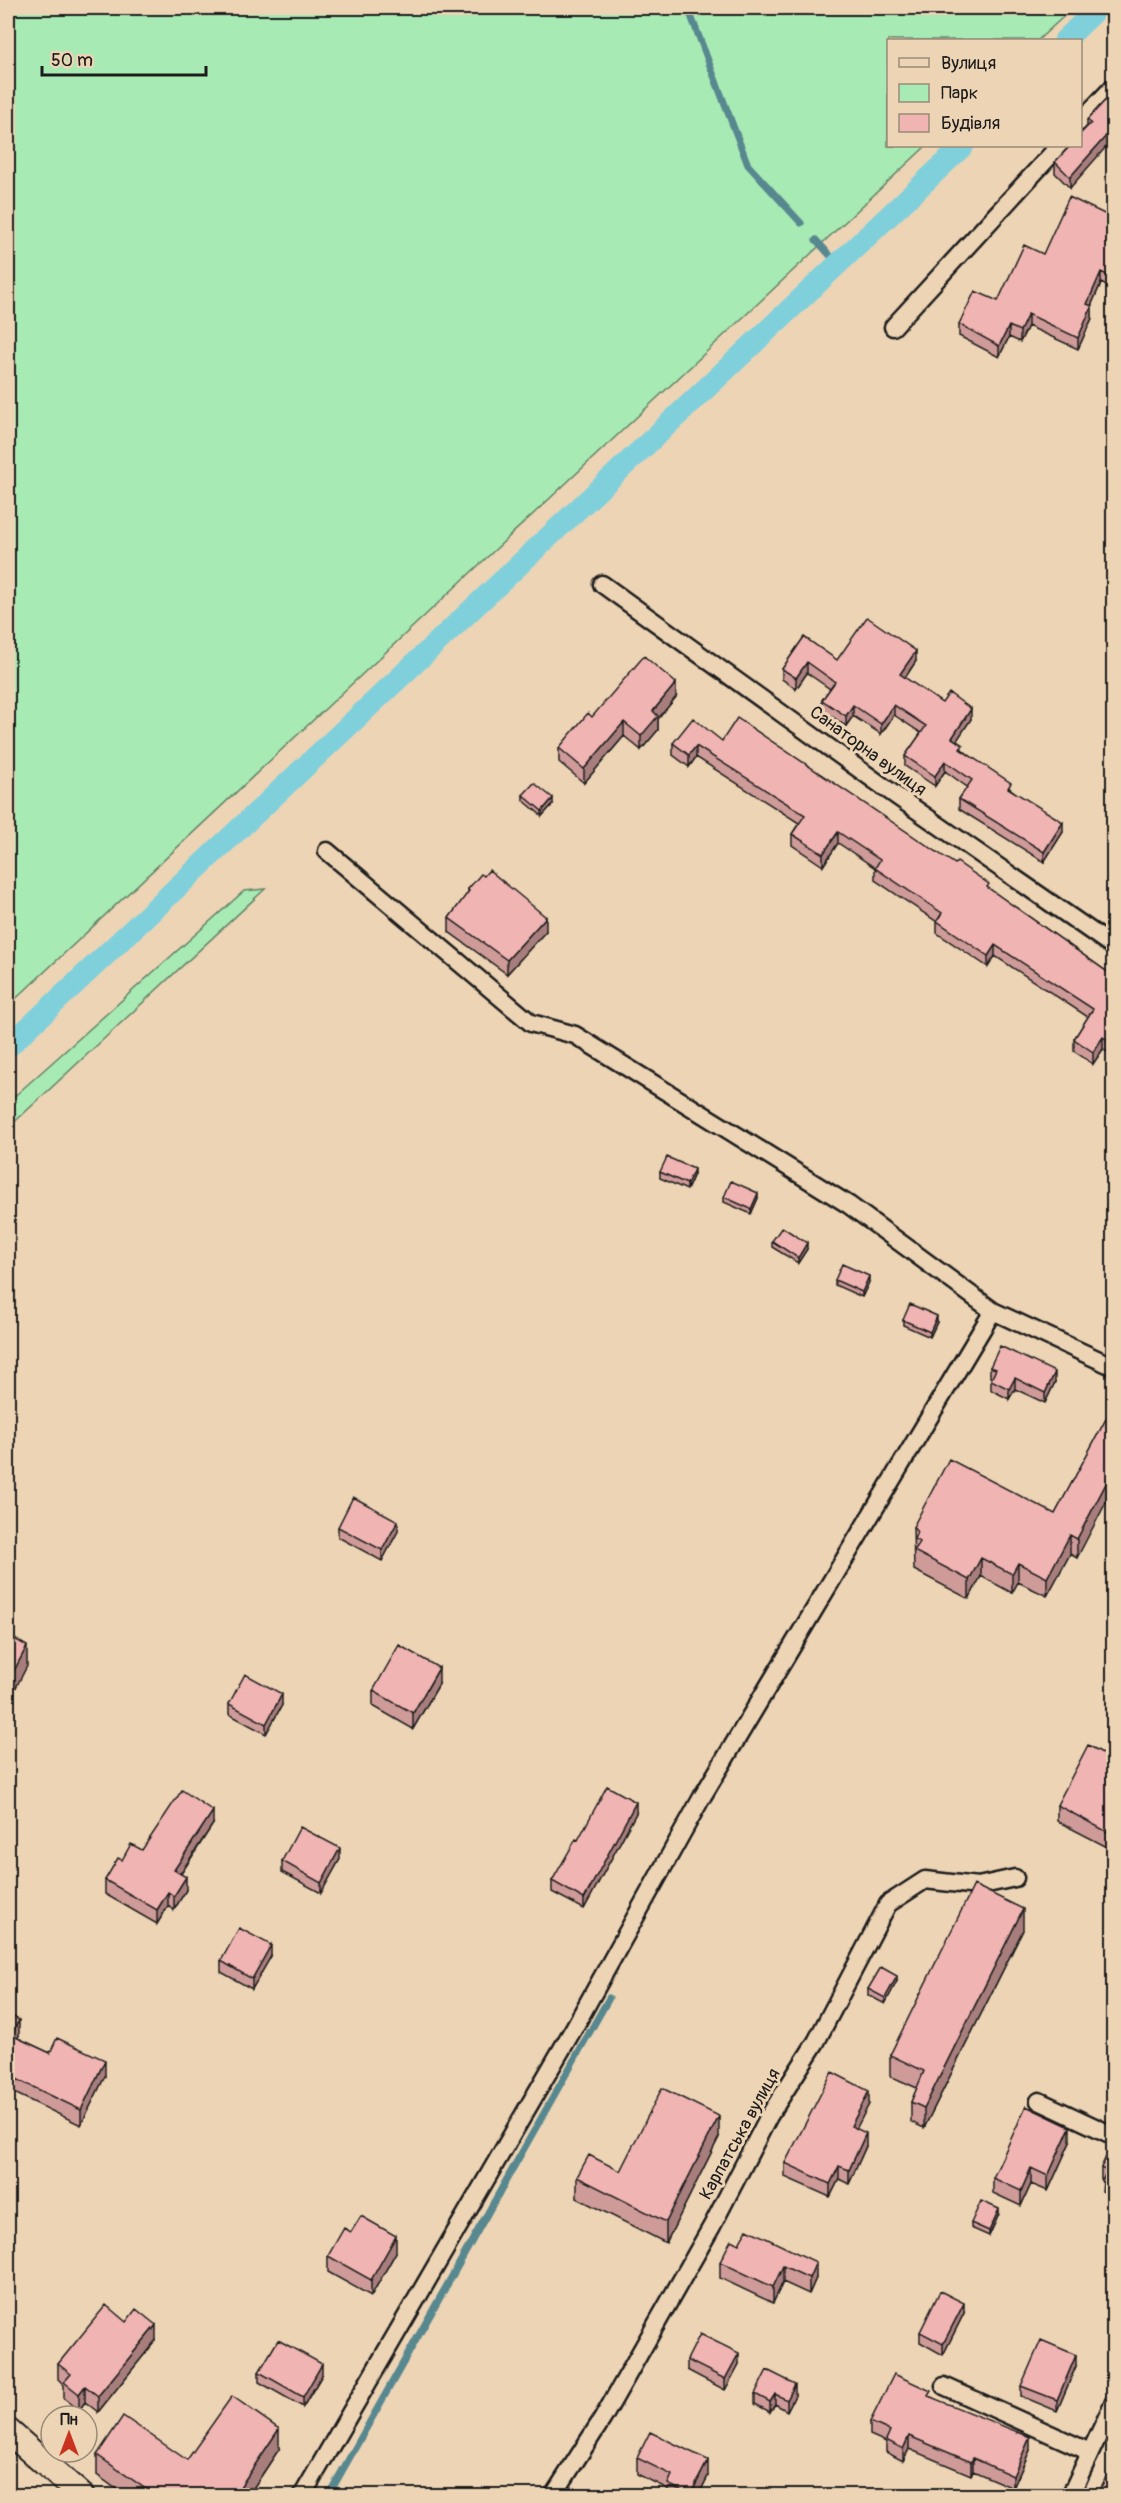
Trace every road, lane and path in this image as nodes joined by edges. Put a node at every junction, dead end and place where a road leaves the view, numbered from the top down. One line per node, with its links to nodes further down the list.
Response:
1 (1113, 86): 2 (street)
2 (1082, 120)
3 (1058, 147): 4 (street)
4 (893, 327)
5 (602, 584): 7 (street, Санаторна вулиця)
6 (327, 851): 8 (street)
7 (1113, 946)
8 (993, 1311): 9 (street); 18 (street)
9 (1113, 1367)
10 (1015, 1878): 19 (street, Карпатська вулиця)
11 (1039, 2101): 12 (street)
12 (1113, 2136)
13 (944, 2386): 16 (street)
14 (1113, 2402): 16 (street)
15 (8, 2431): 17 (street)
16 (1090, 2452): 20 (street)
17 (82, 2496)
18 (302, 2496)
19 (554, 2496)
20 (1070, 2496)

